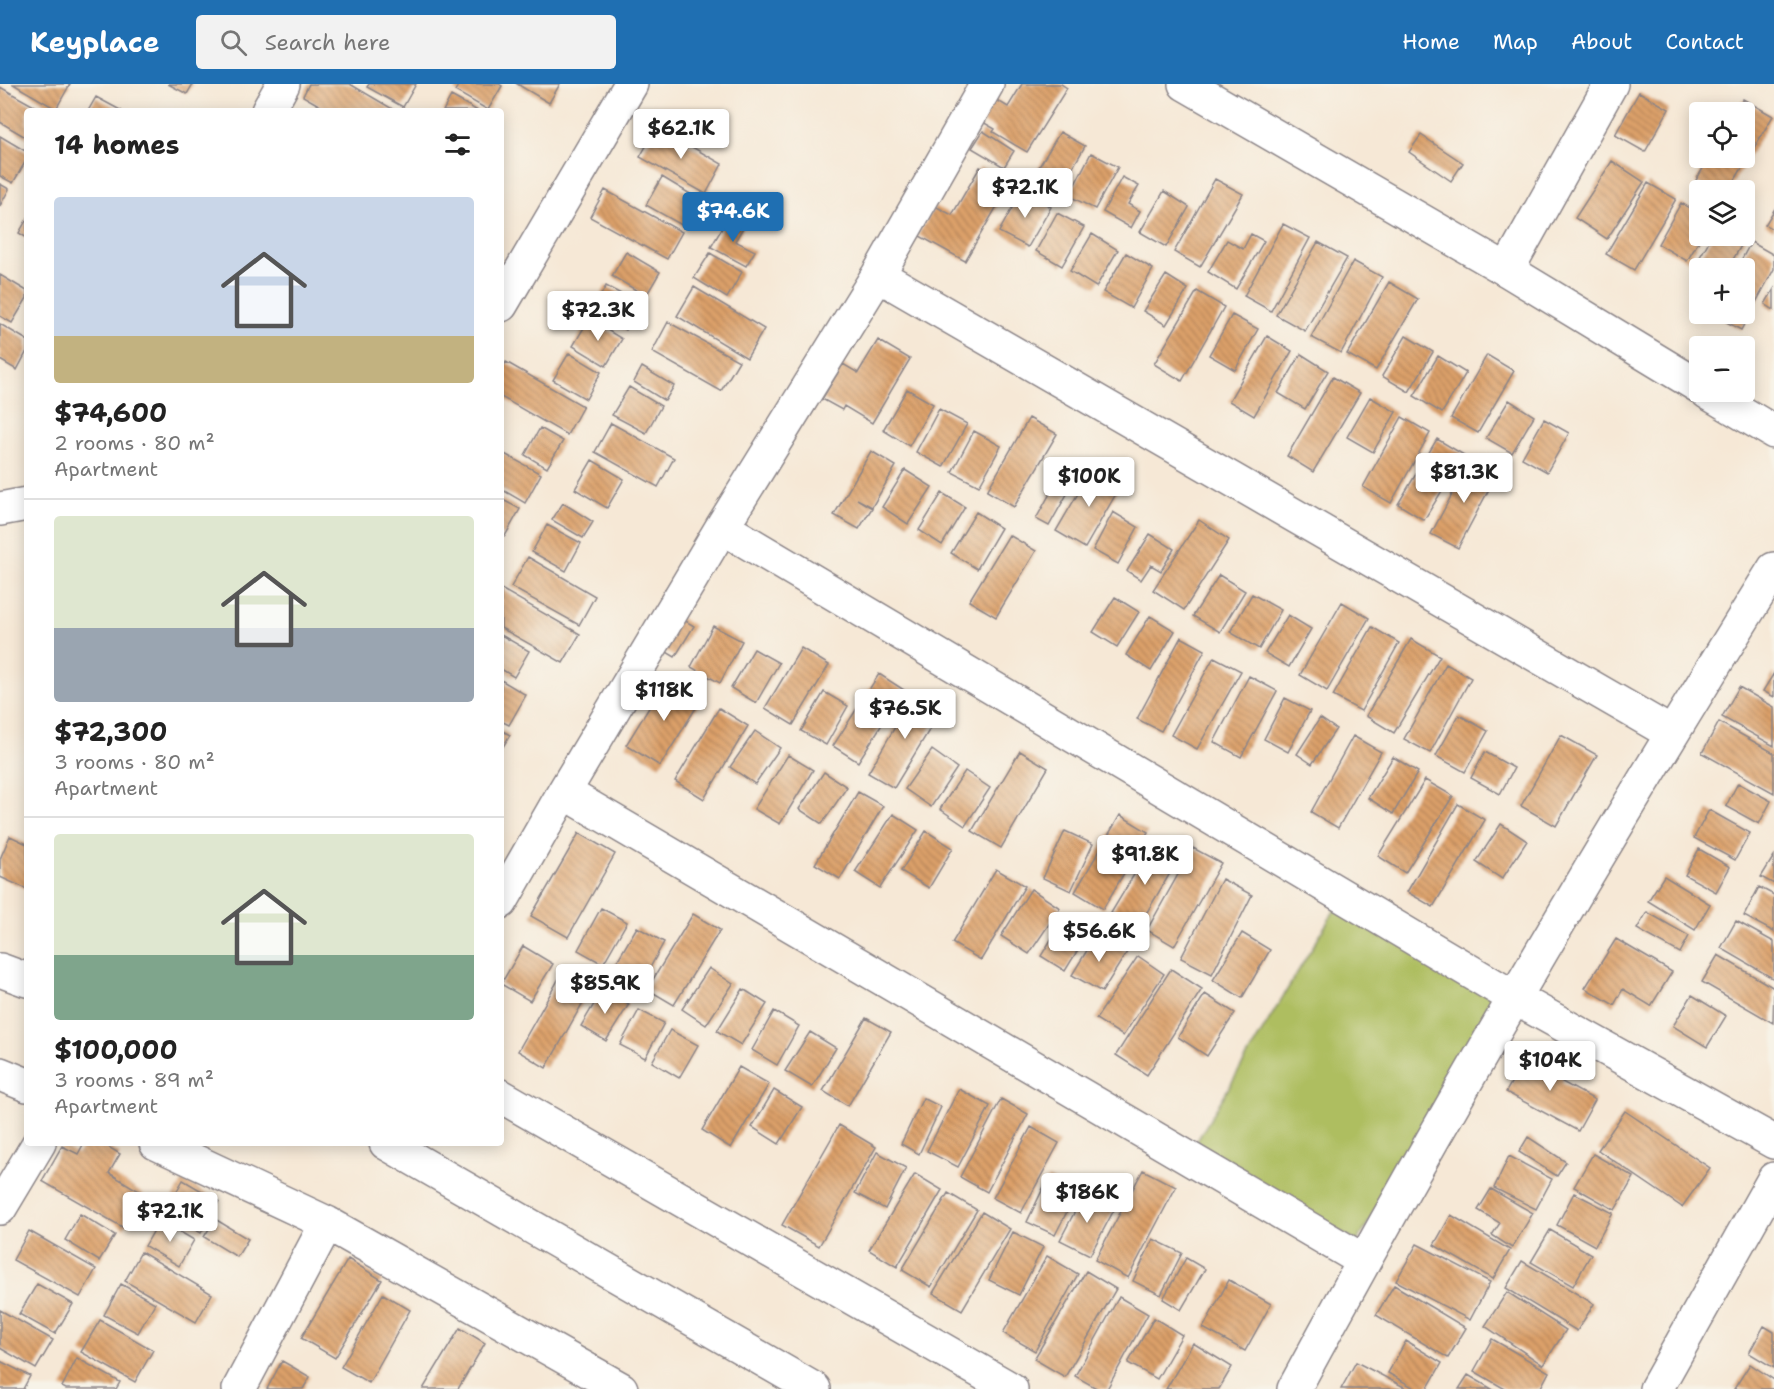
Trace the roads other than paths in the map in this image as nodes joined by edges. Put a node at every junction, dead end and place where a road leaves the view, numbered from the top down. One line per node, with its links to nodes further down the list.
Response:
1 (283, 84): 6 (street)
2 (631, 84): 9 (street)
3 (987, 84): 8 (street)
4 (1185, 84): 7 (street)
5 (1611, 84): 7 (street)
6 (269, 108)
7 (1507, 270): 10 (street)
8 (878, 275): 15 (street); 17 (street)
9 (504, 300)
10 (1689, 380)
11 (1724, 402): 12 (street)
12 (1774, 432)
13 (24, 505): 14 (street)
14 (0, 509)
15 (722, 527): 18 (street); 22 (street)
16 (1774, 569): 17 (street)
17 (1671, 733): 22 (street)
18 (564, 792): 19 (street); 33 (street)
19 (504, 897)
20 (0, 970): 21 (street)
21 (24, 979)
22 (1513, 997): 26 (street); 33 (street)
23 (0, 1074): 24 (street)
24 (24, 1084)
25 (504, 1098): 37 (street)
26 (1774, 1142)
27 (37, 1146): 31 (street)
28 (162, 1146): 32 (street)
29 (391, 1146): 36 (street)
30 (1774, 1179): 39 (street)
31 (0, 1208)
32 (327, 1223): 34 (street); 35 (street)
33 (1364, 1261): 38 (street)
34 (239, 1389)
35 (621, 1389)
36 (814, 1389)
37 (1011, 1389)
38 (1294, 1389)
39 (1656, 1389)

